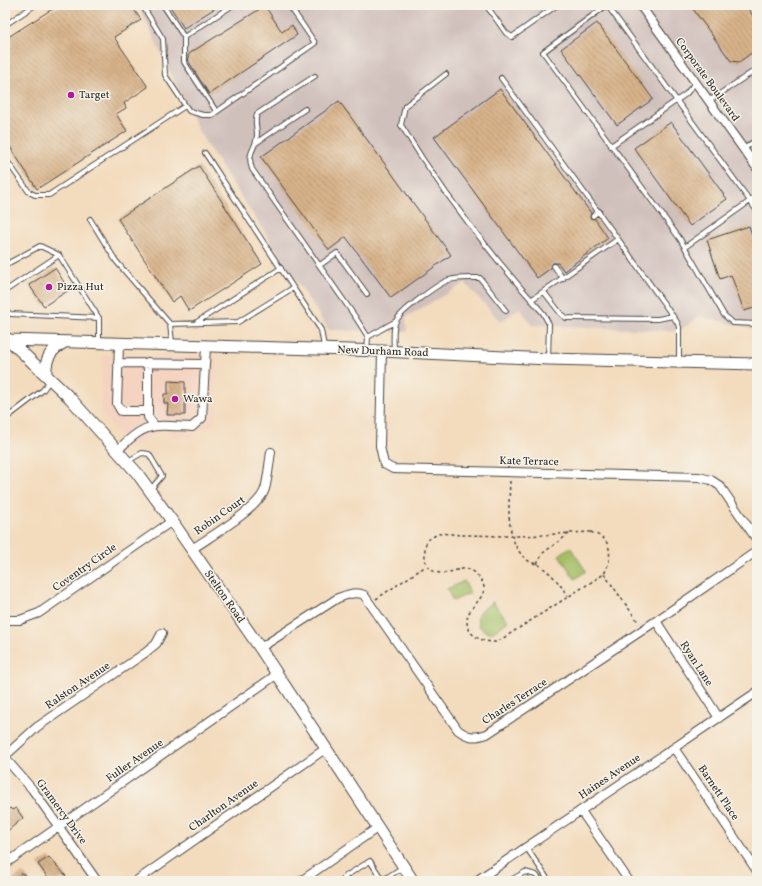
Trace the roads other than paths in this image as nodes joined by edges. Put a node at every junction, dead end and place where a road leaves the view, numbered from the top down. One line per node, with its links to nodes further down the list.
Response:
1 (35, 5): 10 (lane)
2 (142, 5): 19 (lane)
3 (163, 5): 11 (lane)
4 (232, 5): 11 (lane)
5 (289, 5): 21 (lane)
6 (486, 5): 7 (lane)
7 (557, 5)
8 (607, 5): 17 (lane); 24 (lane)
9 (640, 5): 16 (street, Corporate Boulevard)
10 (5, 25)
11 (184, 37): 21 (lane)
12 (757, 69): 18 (lane)
13 (446, 74): 47 (lane)
14 (315, 76): 23 (lane)
15 (501, 78): 31 (lane)
16 (696, 82): 17 (lane); 18 (street, Corporate Boulevard)
17 (676, 101): 24 (lane); 30 (lane)
18 (709, 101): 25 (street, Corporate Boulevard)
19 (185, 106): 21 (lane); 27 (lane)
20 (305, 109): 23 (lane)
21 (216, 111)
22 (757, 139): 25 (lane)
23 (255, 143): 39 (lane)
24 (610, 146): 36 (lane)
25 (743, 149): 28 (street, Corporate Boulevard)
26 (205, 153): 41 (lane)
27 (5, 158)
28 (757, 168)
29 (757, 194): 30 (lane)
30 (750, 201): 32 (lane); 36 (lane)
31 (599, 211): 33 (lane); 35 (lane)
32 (757, 211)
33 (592, 216)
34 (90, 219): 54 (lane)
35 (618, 238): 42 (lane); 50 (lane)
36 (685, 248): 55 (lane)
37 (59, 255): 38 (lane); 44 (lane); 51 (lane)
38 (5, 265)
39 (320, 265): 46 (lane); 56 (lane)
40 (554, 266): 42 (lane)
41 (280, 268): 43 (lane); 53 (lane)
42 (563, 278): 45 (lane)
43 (293, 288): 53 (lane); 63 (lane)
44 (5, 291)
45 (544, 292): 47 (lane); 50 (lane)
46 (367, 294)
47 (532, 300): 67 (lane)
48 (5, 309): 51 (lane)
49 (506, 311): 52 (lane)
50 (673, 316): 69 (lane)
51 (99, 318): 59 (lane)
52 (396, 321): 56 (lane); 66 (lane)
53 (197, 322): 54 (lane)
54 (170, 324): 61 (lane)
55 (757, 324)
56 (368, 337): 64 (lane)
57 (7, 338): 58 (main road, New Durham Road); 73 (main road, Stelton Road)
58 (65, 342): 59 (main road, New Durham Road); 73 (main road)
59 (99, 344): 60 (main road, New Durham Road)
60 (119, 344): 61 (main road, New Durham Road); 70 (street)
61 (172, 346): 62 (main road, New Durham Road)
62 (206, 346): 63 (main road, New Durham Road); 71 (street)
63 (325, 350): 64 (main road, New Durham Road)
64 (367, 351): 65 (main road, New Durham Road)
65 (382, 351): 66 (main road, New Durham Road); 82 (street, Kate Terrace)
66 (394, 352): 67 (main road, New Durham Road)
67 (548, 359): 69 (main road, New Durham Road)
68 (148, 362): 70 (street); 71 (street); 74 (street)
69 (679, 362): 72 (main road, New Durham Road)
70 (118, 363): 74 (street)
71 (205, 364): 76 (street)
72 (757, 364)
73 (48, 377): 75 (lane); 77 (main road, Stelton Road)
74 (148, 411): 76 (street)
75 (5, 419)
76 (154, 426): 77 (street)
77 (117, 451): 79 (main road, Stelton Road)
78 (271, 452): 83 (street, Robin Court)
79 (127, 462): 80 (main road, Stelton Road); 80 (lane)
80 (150, 490): 81 (main road, Stelton Road)
81 (172, 521): 83 (main road, Stelton Road); 85 (street, Coventry Circle)
82 (757, 540)
83 (191, 550): 88 (main road, Stelton Road)
84 (757, 551): 86 (street, Charles Terrace)
85 (5, 620)
86 (656, 621): 88 (street, Charles Terrace); 91 (street, Ryan Lane)
87 (162, 633): 94 (street, Ralston Avenue)
88 (260, 648): 89 (main road, Stelton Road)
89 (276, 675): 93 (main road, Stelton Road); 96 (street, Fuller Avenue)
90 (757, 692): 91 (street, Haines Avenue)
91 (719, 718): 92 (street, Haines Avenue)
92 (674, 748): 95 (street, Haines Avenue); 101 (street, Barnett Place)
93 (325, 749): 97 (main road, Stelton Road); 105 (street, Charlton Avenue)
94 (5, 758): 96 (street, Gramercy Drive)
95 (581, 811): 98 (street, Haines Avenue); 112 (street)
96 (59, 828): 99 (street, Fuller Avenue); 104 (street, Gramercy Drive)
97 (377, 828): 100 (main road, Stelton Road); 102 (street)
98 (526, 847): 108 (street, Haines Avenue); 111 (lane)
99 (5, 864)
100 (403, 867): 103 (lane); 107 (main road, Stelton Road)
101 (757, 871)
102 (303, 880)
103 (383, 880): 106 (lane)
104 (97, 881)
105 (136, 881)
106 (347, 881)
107 (413, 881)
108 (476, 881)
109 (509, 881): 110 (lane)
110 (541, 881)
111 (549, 881)
112 (629, 881)

